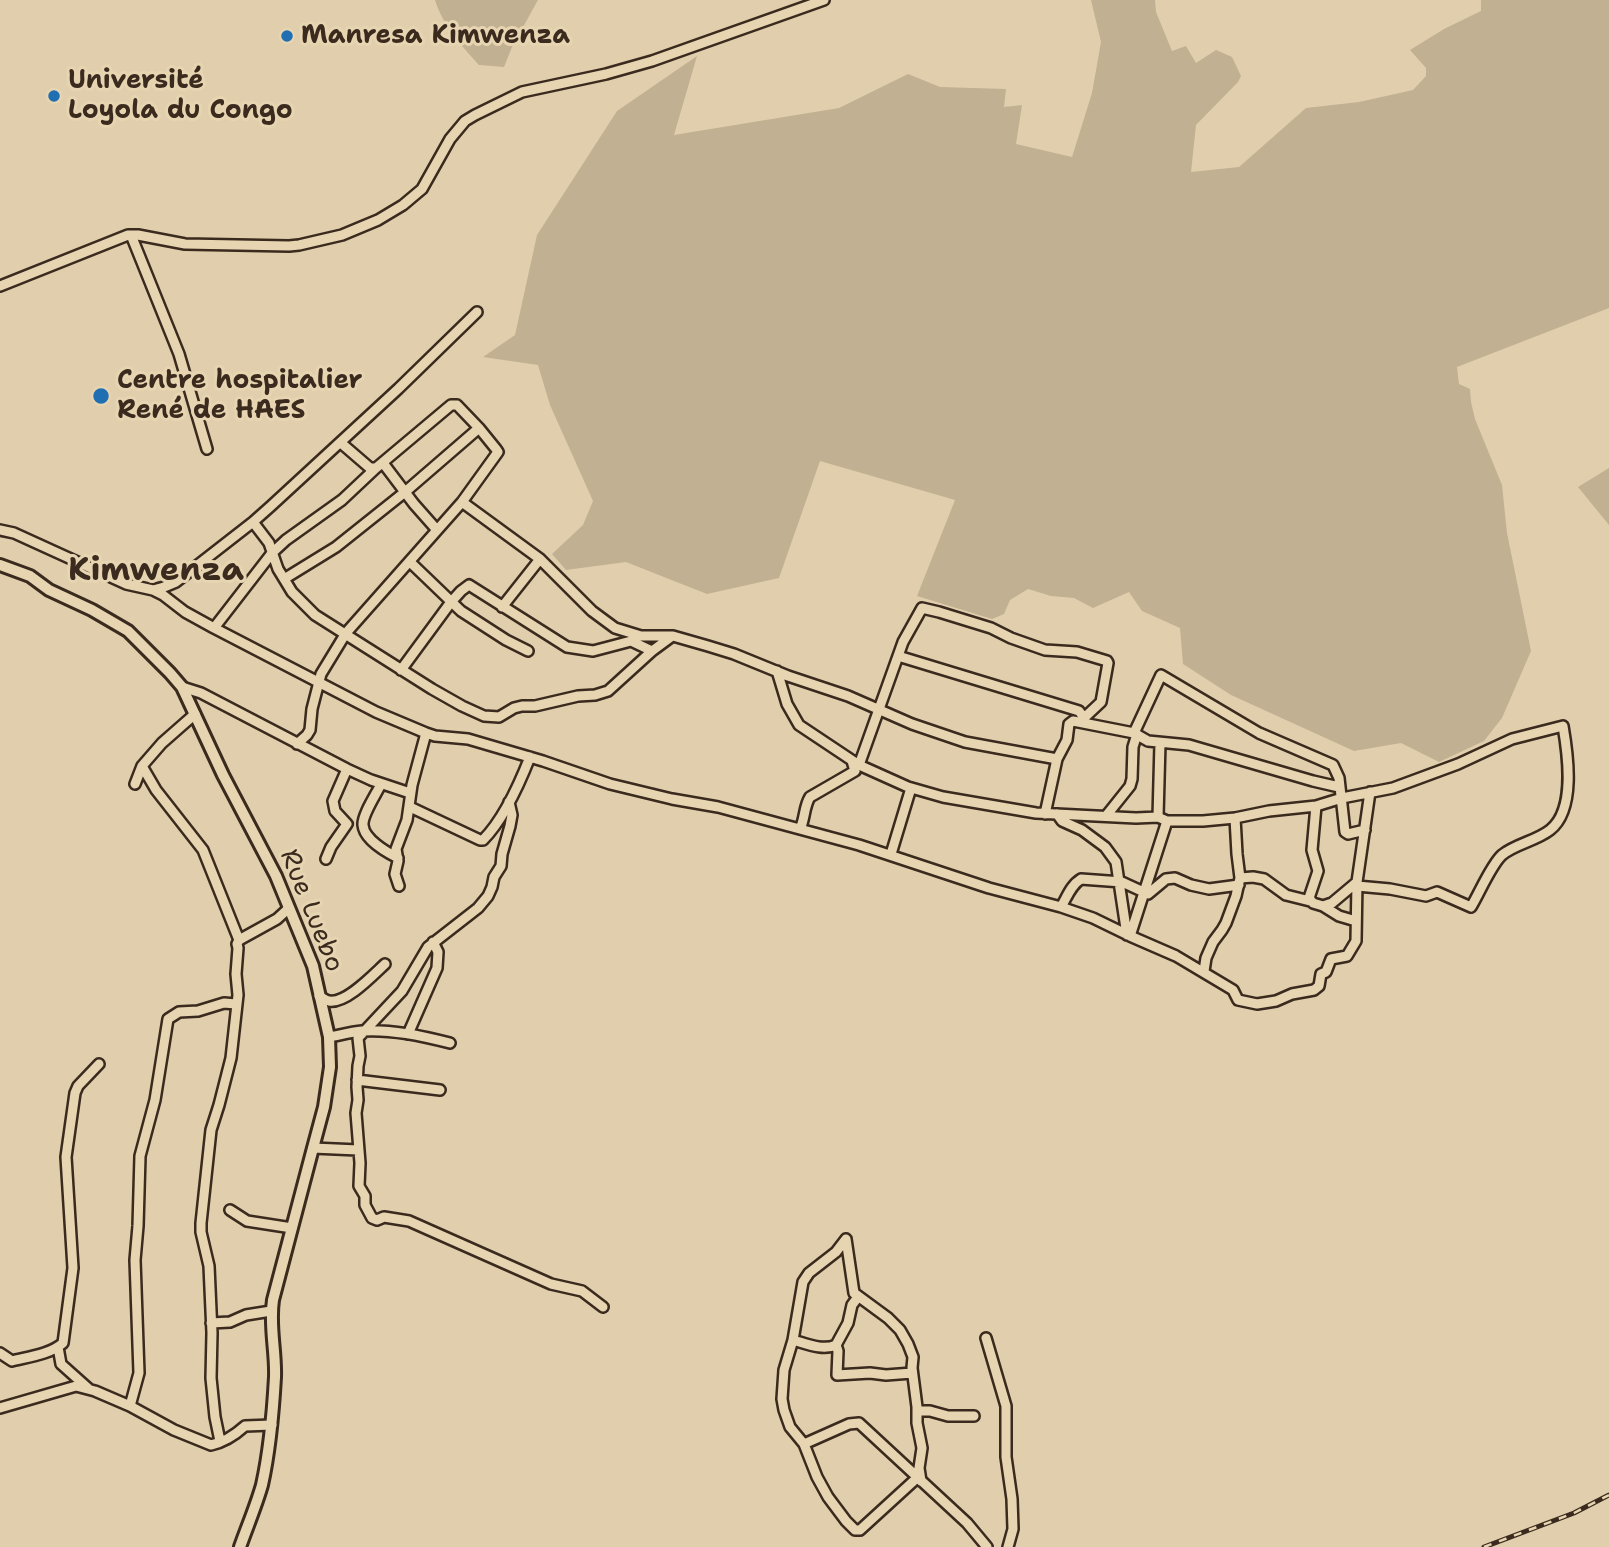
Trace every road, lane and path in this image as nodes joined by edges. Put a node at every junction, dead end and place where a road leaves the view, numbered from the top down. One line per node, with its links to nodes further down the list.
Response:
1 (824, 0): 2 (street)
2 (131, 235): 3 (street); 7 (street)
3 (0, 286)
4 (477, 313): 6 (street)
5 (480, 428): 8 (street); 9 (street); 10 (street)
6 (341, 443): 8 (street); 11 (street)
7 (207, 450)
8 (380, 466): 9 (street); 14 (street)
9 (405, 492): 13 (street); 20 (street)
10 (461, 502): 13 (street); 15 (street)
11 (253, 522): 14 (street); 21 (street)
12 (0, 530): 21 (street)
13 (437, 530): 16 (street)
14 (272, 553): 18 (street); 19 (street)
15 (540, 559): 23 (street); 26 (street)
16 (410, 562): 22 (street); 25 (street)
17 (0, 565): 33 (street, Rue Luebo)
18 (263, 565): 19 (street); 24 (street)
19 (278, 569): 20 (street)
20 (284, 579): 25 (street)
21 (152, 590): 24 (street)
22 (451, 603): 23 (street); 27 (street); 30 (street)
23 (502, 607): 28 (street)
24 (214, 628): 32 (street)
25 (346, 634): 30 (street); 32 (street)
26 (673, 636): 28 (street); 31 (street)
27 (528, 651)
28 (652, 651): 30 (street)
29 (898, 656): 34 (street); 36 (street); 36 (street)
30 (401, 670)
31 (777, 671): 34 (street); 43 (street)
32 (319, 682): 37 (street); 40 (street)
33 (182, 687): 35 (street, Rue Luebo); 40 (street)
34 (878, 709): 42 (street); 43 (street)
35 (195, 714): 44 (street); 76 (street, Rue Luebo)
36 (1083, 720): 38 (street); 42 (street)
37 (426, 733): 41 (street); 51 (street)
38 (1135, 734): 39 (street); 48 (street); 58 (street)
39 (1160, 743): 48 (street); 60 (street)
40 (297, 744): 45 (street)
41 (530, 757): 53 (street); 63 (street)
42 (1057, 759): 56 (street)
43 (855, 763): 49 (street); 63 (street)
44 (142, 766): 46 (street); 79 (street)
45 (347, 769): 47 (street); 67 (street)
46 (135, 784)
47 (381, 784): 51 (street); 66 (street)
48 (1339, 787): 52 (street)
49 (911, 788): 56 (street); 65 (street)
50 (1370, 792): 52 (street); 64 (street); 70 (street)
51 (410, 793): 55 (street)
52 (1342, 798): 54 (street); 64 (street)
53 (509, 802): 61 (street); 62 (street)
54 (1316, 806): 59 (street); 73 (street)
55 (410, 807): 62 (street); 66 (street)
56 (1045, 814): 57 (street)
57 (1057, 814): 58 (street); 68 (street)
58 (1105, 816): 60 (street)
59 (1235, 818): 60 (street); 69 (street)
60 (1163, 819): 72 (street)
61 (510, 826): 62 (street); 80 (street)
62 (492, 828)
63 (800, 829): 65 (street)
64 (1365, 830): 70 (street)
65 (891, 854): 75 (street)
66 (398, 858): 71 (street)
67 (326, 859)
68 (1118, 881): 72 (street); 75 (street); 78 (street)
69 (1240, 882): 72 (street); 73 (street); 82 (street)
70 (1357, 884): 74 (street); 77 (street)
71 (399, 886)
72 (1144, 893): 78 (street)
73 (1310, 901): 74 (street)
74 (1323, 906): 77 (street)
75 (1061, 907): 78 (street)
76 (289, 908): 79 (street); 83 (street, Rue Luebo)
77 (1356, 921): 82 (street)
78 (1128, 935): 82 (street)
79 (239, 940): 84 (street)
80 (433, 942): 85 (street); 86 (street)
81 (385, 964): 83 (street)
82 (1204, 971)
83 (318, 996): 87 (street, Rue Luebo)
84 (236, 1004): 99 (street); 107 (street)
85 (363, 1031): 86 (street); 87 (street); 90 (street)
86 (408, 1034): 88 (street)
87 (330, 1037): 92 (street, Rue Luebo)
88 (450, 1043)
89 (99, 1064): 103 (street)
90 (357, 1080): 91 (street); 93 (street)
91 (440, 1090)
92 (313, 1148): 93 (street); 95 (street, Rue Luebo)
93 (358, 1150): 97 (street)
94 (230, 1210): 95 (street)
95 (292, 1228): 98 (street, Rue Luebo)
96 (858, 1297): 101 (street); 102 (street); 105 (street)
97 (603, 1307)
98 (271, 1311): 99 (street); 111 (street, Rue Luebo)
99 (211, 1323): 112 (street)
100 (986, 1338): 117 (street)
101 (793, 1340): 102 (street); 113 (street)
102 (836, 1345): 105 (street)
103 (58, 1347): 104 (street); 106 (street)
104 (0, 1353)
105 (912, 1373): 109 (street)
106 (90, 1390): 107 (street); 108 (street)
107 (130, 1406): 112 (street)
108 (0, 1408)
109 (917, 1411): 110 (street); 114 (street)
110 (974, 1416)
111 (272, 1425): 112 (street); 115 (street, Rue Luebo)
112 (220, 1441)
113 (804, 1444): 114 (street); 114 (street)
114 (920, 1479): 116 (street)
115 (240, 1547)
116 (987, 1547)
117 (1007, 1547)

